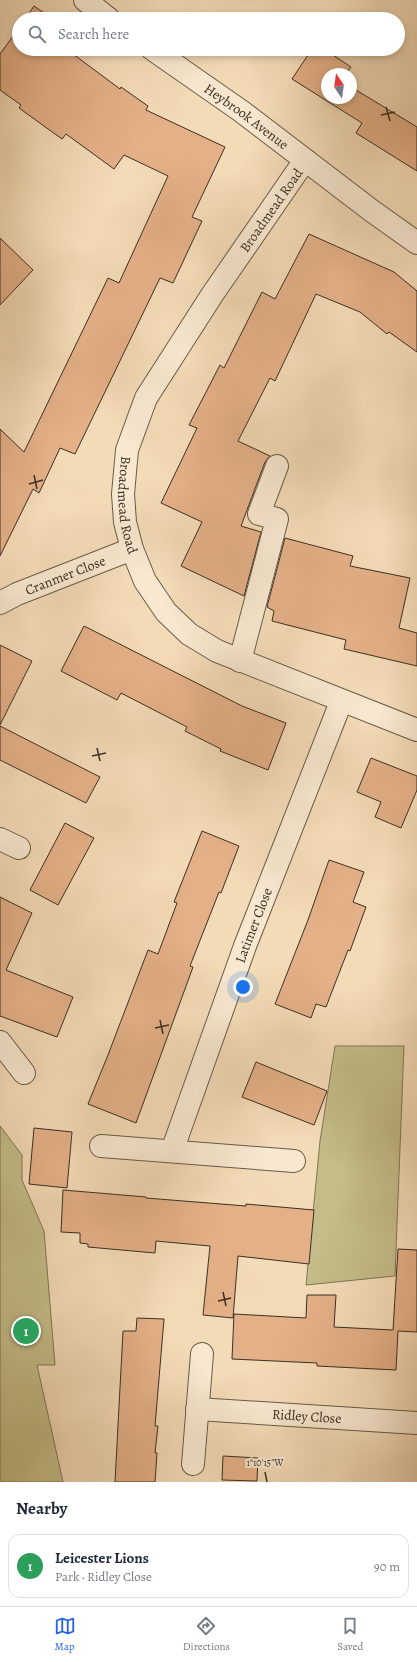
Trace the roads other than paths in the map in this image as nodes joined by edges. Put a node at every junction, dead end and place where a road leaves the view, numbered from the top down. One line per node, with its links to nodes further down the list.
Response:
1 (85, 0): 2 (street)
2 (100, 12)
3 (162, 56): 4 (street, Heybrook Avenue)
4 (305, 160): 5 (street, Heybrook Avenue); 7 (street, Broadmead Road)
5 (417, 242)
6 (277, 466): 9 (street)
7 (132, 549): 8 (street, Cranmer Close); 9 (street, Broadmead Road)
8 (0, 603)
9 (240, 661): 10 (street, Broadmead Road)
10 (341, 702): 11 (street, Broadmead Road); 15 (street, Latimer Close)
11 (417, 730)
12 (0, 1042): 13 (street)
13 (24, 1073)
14 (101, 1146): 15 (street)
15 (172, 1151): 16 (street)
16 (294, 1161)
17 (202, 1354): 18 (street)
18 (197, 1410): 19 (street, Ridley Close); 20 (street)
19 (417, 1423)
20 (193, 1464)

